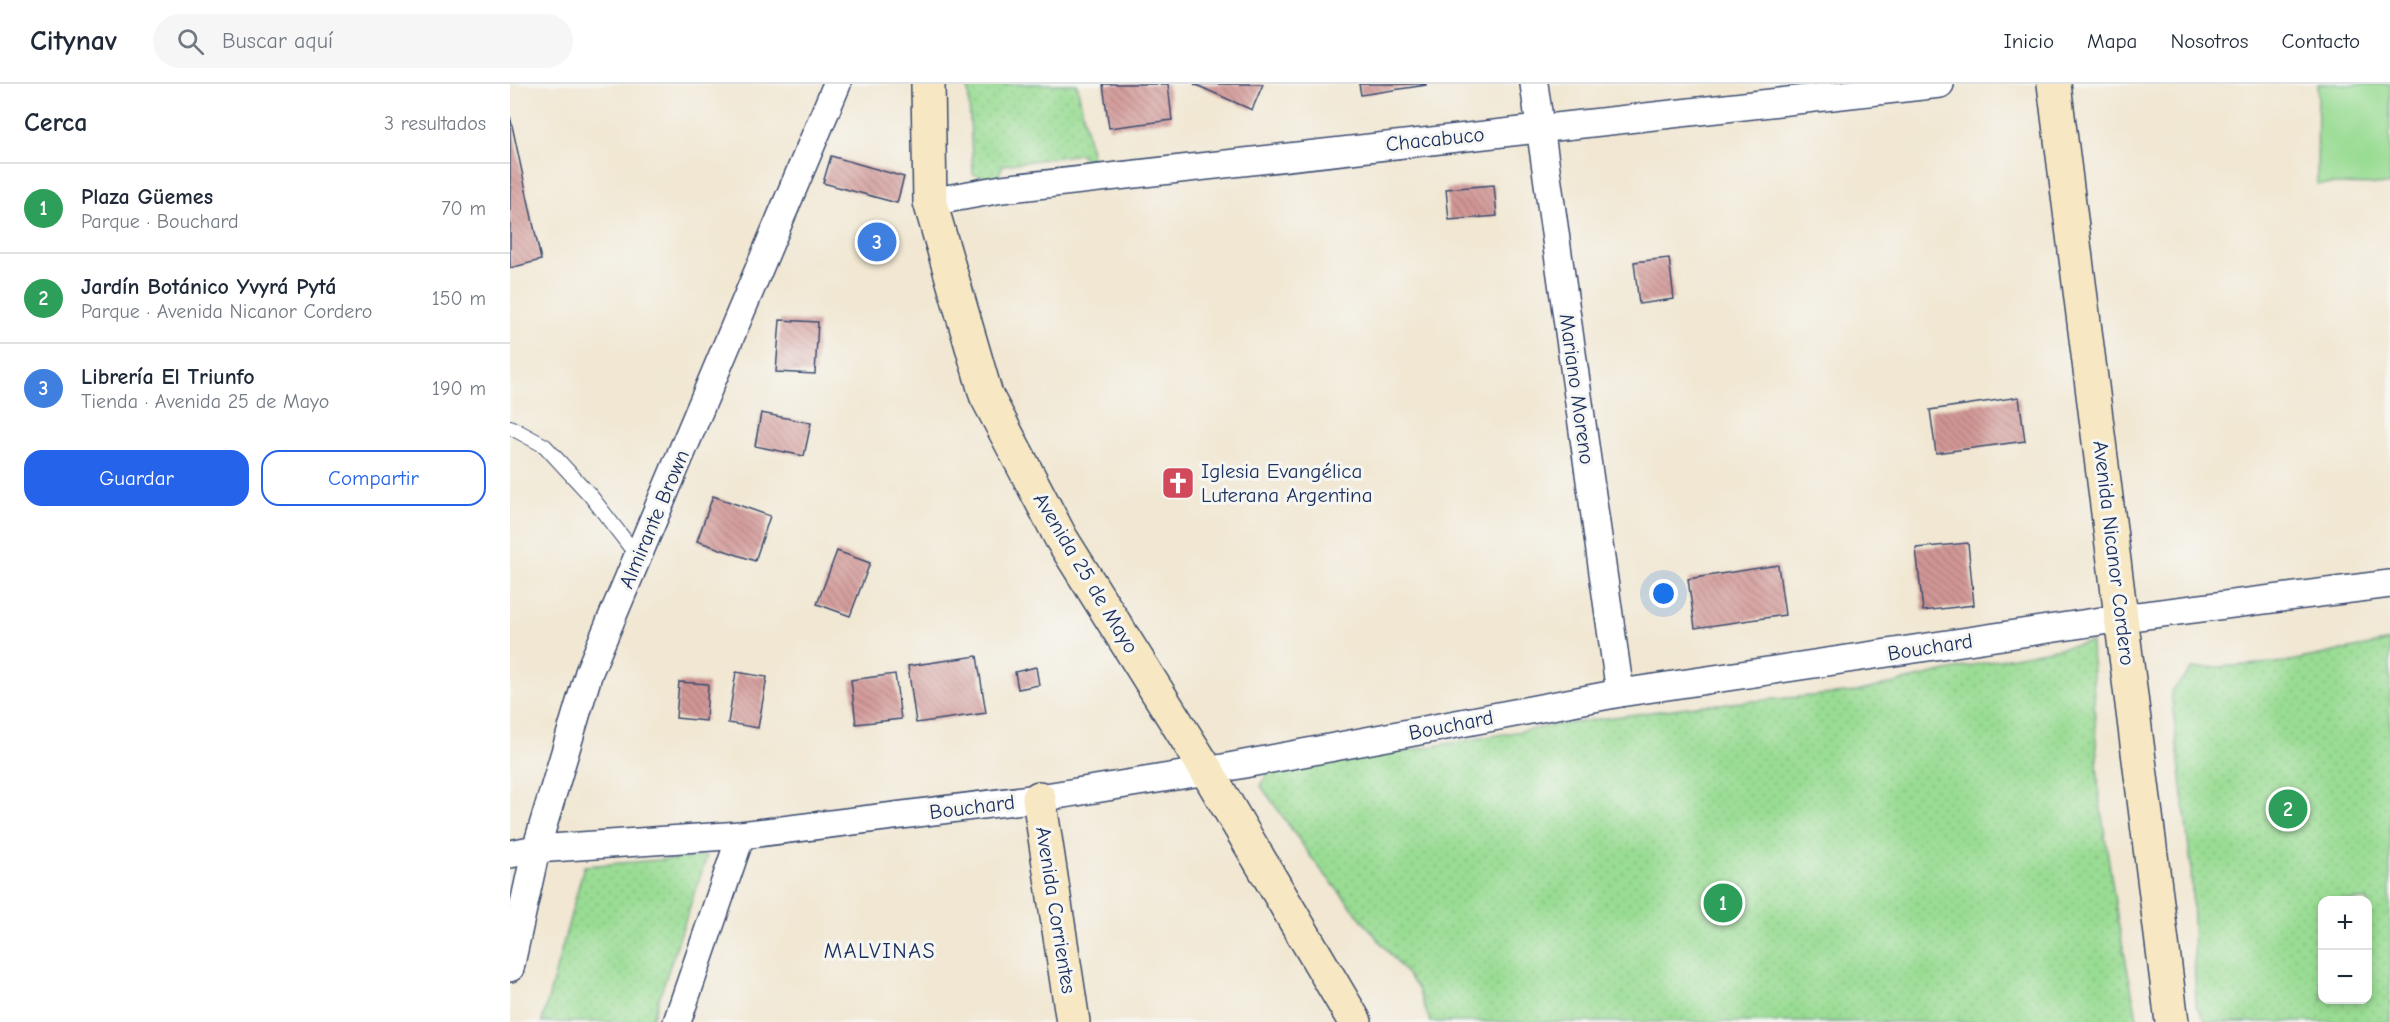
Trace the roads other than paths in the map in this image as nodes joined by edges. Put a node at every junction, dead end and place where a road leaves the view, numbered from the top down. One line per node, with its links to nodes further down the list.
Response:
1 (837, 84): 9 (street, Almirante Brown)
2 (928, 84): 7 (main road, Avenida 25 de Mayo)
3 (1534, 84): 6 (street, Mariano Moreno)
4 (1940, 84): 6 (street, Chacabuco)
5 (2054, 84): 11 (main road, Avenida Nicanor Cordero)
6 (1540, 128): 7 (street, Chacabuco); 12 (street, Mariano Moreno)
7 (930, 202): 13 (main road, Avenida 25 de Mayo)
8 (510, 427): 9 (lane)
9 (638, 557): 16 (street, Almirante Brown)
10 (2390, 584): 11 (street, Bouchard)
11 (2122, 618): 12 (street, Bouchard); 22 (main road, Avenida Nicanor Cordero)
12 (1620, 693): 13 (street, Bouchard)
13 (1207, 771): 14 (street, Bouchard); 21 (main road, Avenida 25 de Mayo)
14 (1039, 798): 15 (street, Bouchard); 20 (main road, Avenida Corrientes)
15 (741, 835): 16 (street, Bouchard); 19 (street)
16 (536, 849): 17 (street, Bouchard); 18 (street, Almirante Brown)
17 (510, 854)
18 (510, 968)
19 (677, 1022)
20 (1073, 1022)
21 (1354, 1022)
22 (2172, 1022)

